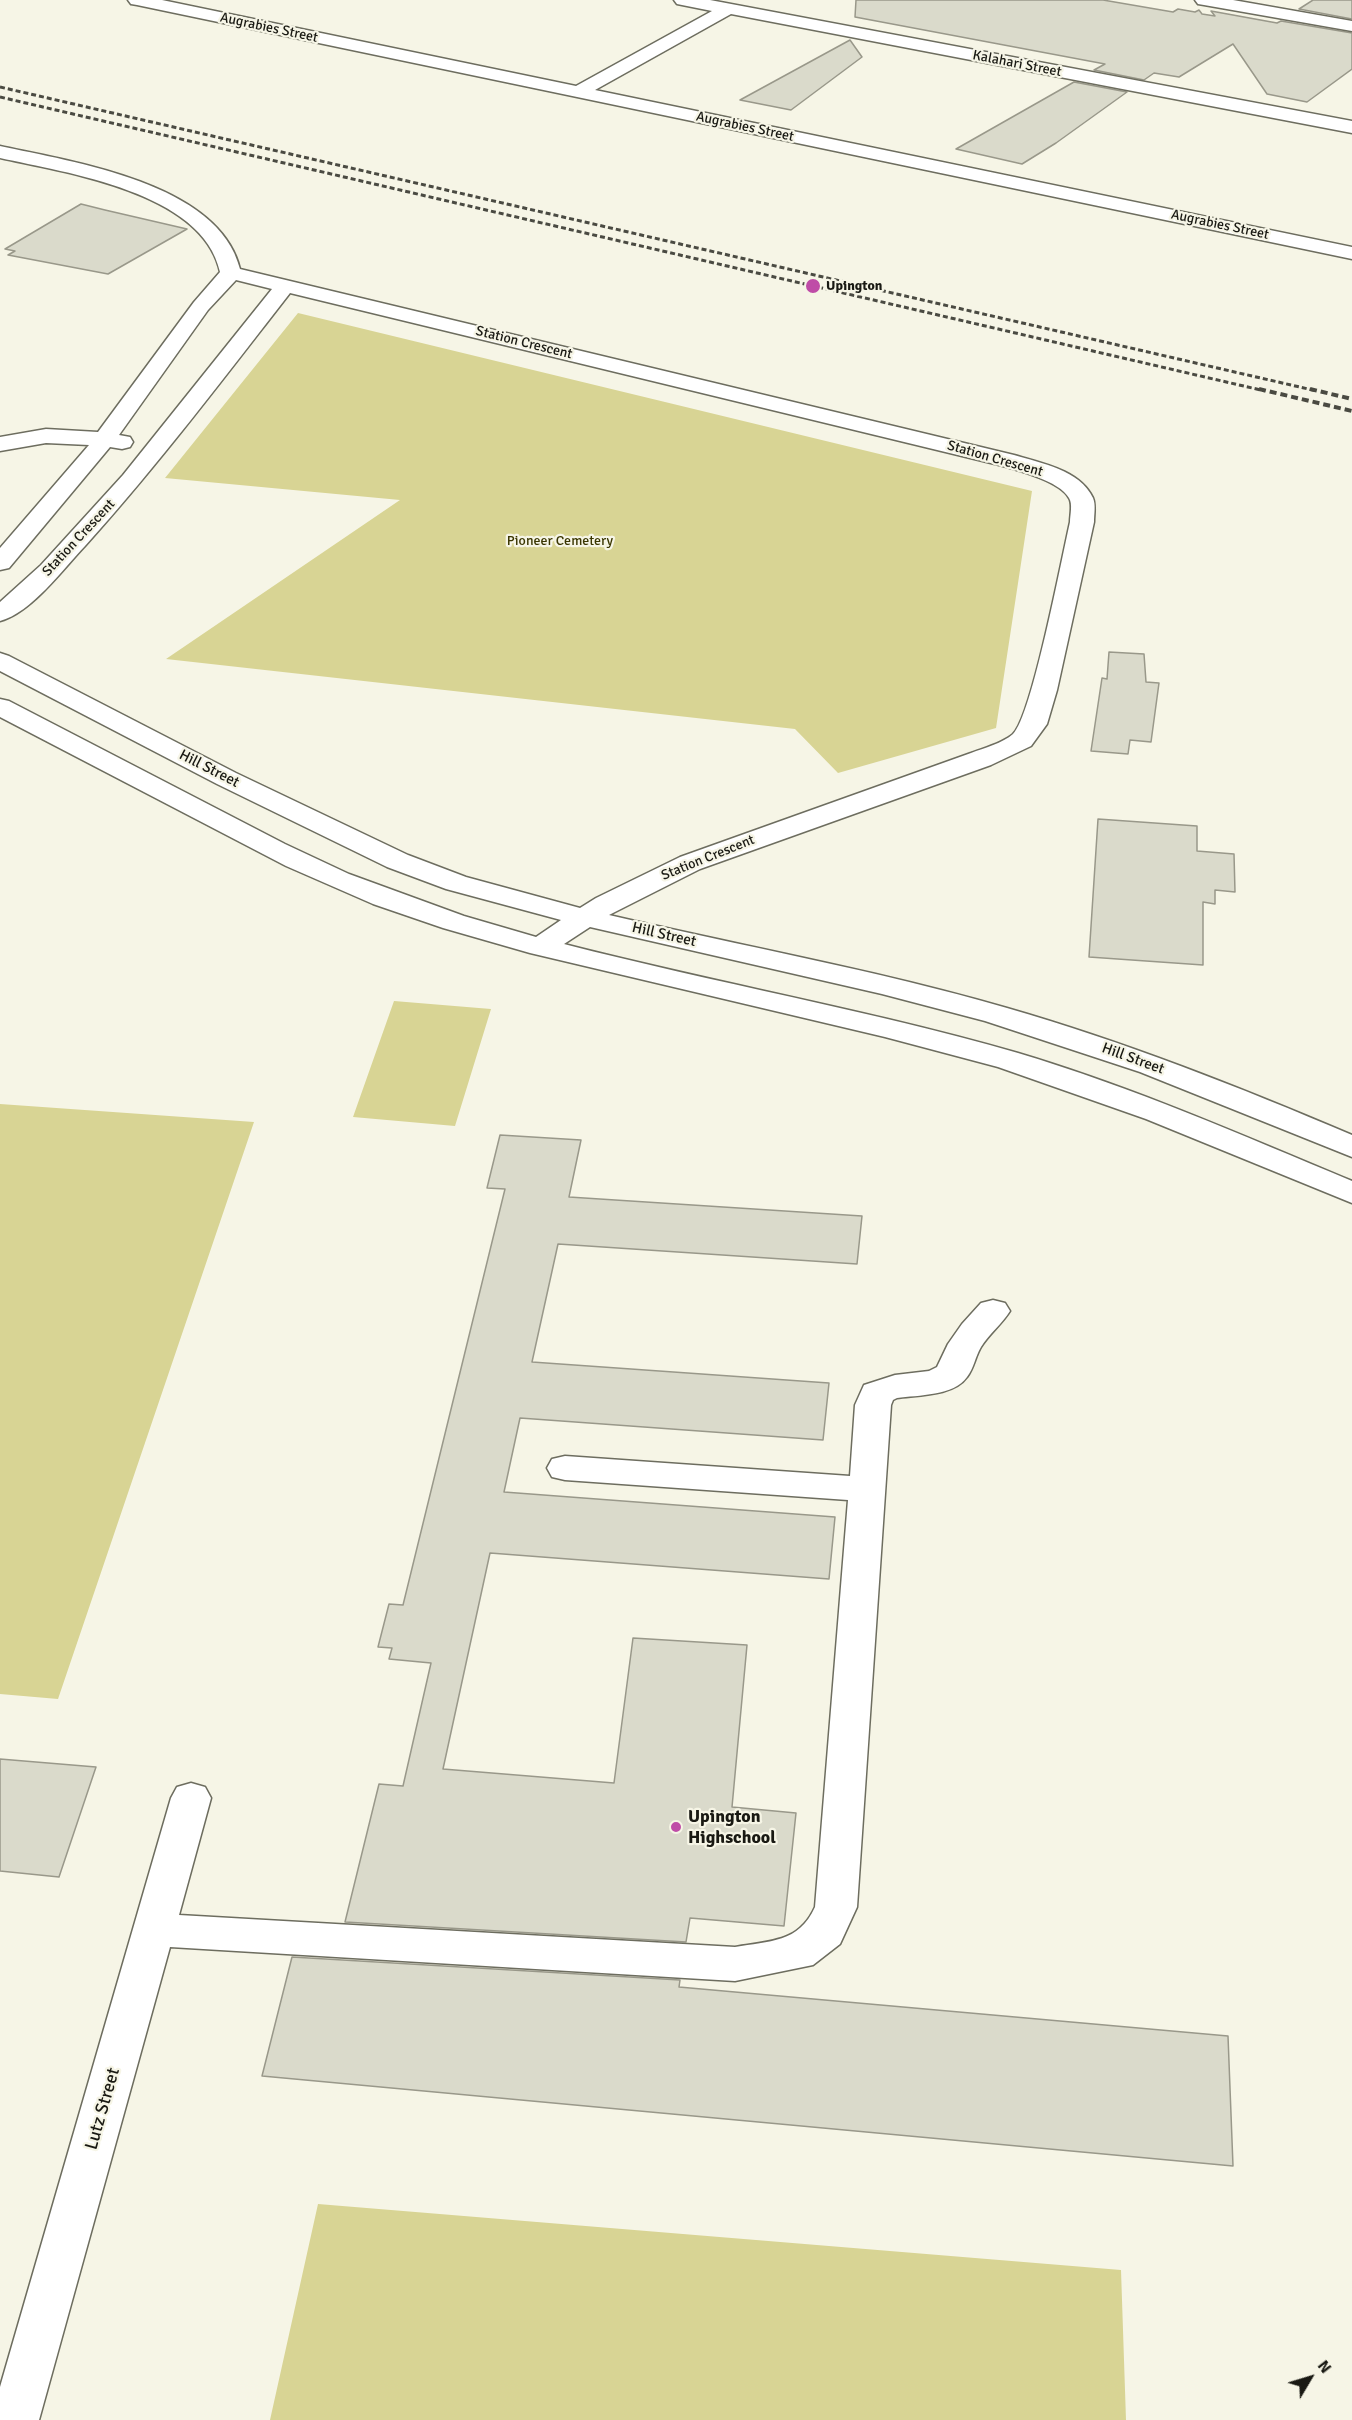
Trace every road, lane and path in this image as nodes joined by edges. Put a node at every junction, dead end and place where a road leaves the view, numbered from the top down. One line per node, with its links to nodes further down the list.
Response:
1 (137, 0): 6 (street, Augrabies Street)
2 (683, 0): 4 (street, Kalahari Street)
3 (1204, 0): 5 (street)
4 (728, 9): 6 (street); 7 (street, Kalahari Street)
5 (1352, 26)
6 (578, 92): 9 (street, Augrabies Street)
7 (1352, 128)
8 (0, 152): 10 (street)
9 (1352, 253)
10 (231, 273): 11 (street, Station Crescent); 12 (street)
11 (285, 286): 14 (street, Station Crescent); 19 (street, Station Crescent)
12 (104, 440): 13 (street); 14 (street); 15 (street)
13 (0, 444)
14 (159, 447): 16 (street, Station Crescent)
15 (0, 563)
16 (0, 613)
17 (0, 661): 19 (street, Hill Street)
18 (0, 706): 20 (street)
19 (584, 917): 20 (street, Station Crescent); 21 (street, Hill Street)
20 (540, 947): 22 (street)
21 (1352, 1147)
22 (1352, 1193)
23 (993, 1311): 25 (street)
24 (565, 1468): 25 (street)
25 (866, 1489): 27 (street)
26 (191, 1798): 27 (street, Lutz Street)
27 (153, 1930): 28 (street, Lutz Street)
28 (15, 2420)

